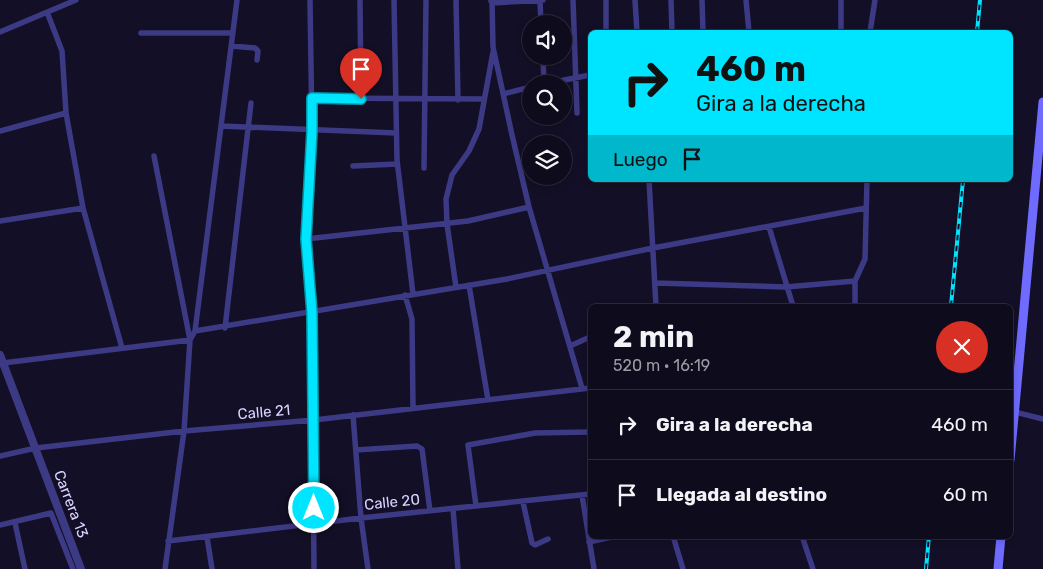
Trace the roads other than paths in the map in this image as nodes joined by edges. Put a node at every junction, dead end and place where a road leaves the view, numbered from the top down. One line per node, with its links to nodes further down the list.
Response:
1 (76, 0): 18 (street)
2 (238, 0): 29 (street)
3 (310, 0): 38 (street)
4 (360, 0): 39 (street)
5 (394, 0): 41 (street)
6 (426, 0): 42 (street)
7 (456, 0): 43 (street)
8 (541, 0): 17 (street); 19 (street)
9 (573, 0): 35 (street)
10 (606, 0): 20 (street)
11 (635, 0): 21 (street)
12 (670, 0): 22 (street)
13 (702, 0): 23 (street)
14 (746, 0): 24 (street)
15 (841, 0): 25 (street)
16 (875, 0): 26 (street)
17 (492, 1): 31 (street)
18 (47, 12): 27 (street); 46 (street)
19 (541, 15)
20 (606, 30)
21 (636, 30)
22 (672, 30)
23 (703, 30)
24 (749, 30)
25 (841, 30)
26 (870, 30)
27 (0, 32)
28 (141, 33): 29 (street)
29 (233, 33): 30 (street)
30 (231, 46): 32 (street); 48 (street)
31 (494, 47): 37 (street); 40 (street)
32 (257, 60)
33 (543, 65): 35 (street)
34 (588, 74): 35 (street)
35 (574, 78): 47 (street)
36 (522, 89): 37 (street)
37 (503, 94): 60 (street)
38 (312, 98): 39 (street); 51 (street)
39 (361, 99): 41 (street)
40 (484, 99): 43 (street); 64 (street)
41 (395, 100): 42 (street); 52 (street)
42 (426, 100): 43 (street); 57 (street)
43 (458, 100)
44 (1043, 102): 53 (main road)
45 (251, 103): 49 (street)
46 (66, 113): 50 (street); 61 (street)
47 (577, 113)
48 (221, 126): 49 (street); 82 (street)
49 (248, 129): 51 (street); 81 (street)
50 (0, 131)
51 (312, 131): 52 (street); 67 (street)
52 (396, 133): 55 (street)
53 (1040, 153): 92 (main road)
54 (154, 156): 84 (street)
55 (397, 164): 56 (street); 66 (street)
56 (353, 166)
57 (424, 168)
58 (649, 182): 68 (street)
59 (867, 182): 62 (street)
60 (529, 207): 64 (street); 69 (street)
61 (83, 208): 63 (street); 86 (street)
62 (866, 208): 65 (street); 70 (street)
63 (0, 221)
64 (447, 224): 66 (street); 73 (street)
65 (770, 227): 68 (street); 74 (street)
66 (404, 230): 67 (street); 75 (street)
67 (306, 239): 80 (street)
68 (653, 248): 69 (street); 71 (street)
69 (548, 271): 72 (street); 85 (street)
70 (855, 281): 74 (street); 79 (street)
71 (655, 283): 74 (street); 77 (street)
72 (469, 285): 73 (street); 90 (street)
73 (456, 287): 75 (street)
74 (786, 287): 78 (street)
75 (413, 294): 76 (street)
76 (405, 295): 80 (street); 91 (street)
77 (656, 304)
78 (791, 304)
79 (855, 304)
80 (312, 313): 81 (street); 94 (street)
81 (225, 328): 82 (street)
82 (195, 331): 84 (street)
83 (588, 338): 85 (street)
84 (190, 340): 86 (street); 96 (street)
85 (570, 346): 88 (street)
86 (122, 348): 87 (street)
87 (2, 359): 99 (street, Carrera 13)
88 (582, 388): 89 (street, Calle 21); 90 (street, Calle 21)
89 (588, 388)
90 (488, 400): 91 (street, Calle 21)
91 (413, 408): 93 (street, Calle 21)
92 (1015, 412): 95 (street); 97 (main road)
93 (353, 415): 94 (street, Calle 21); 100 (street)
94 (314, 420): 96 (street, Calle 21); 111 (street)
95 (1043, 420)
96 (184, 431): 99 (street, Calle 21); 120 (street)
97 (1013, 431)
98 (588, 432): 105 (street)
99 (36, 448): 101 (street, Calle 21); 124 (street, Carrera 13)
100 (356, 450): 107 (street); 108 (street)
101 (0, 456)
102 (588, 494): 103 (street, Calle 20)
103 (582, 495): 104 (street, Calle 20); 112 (street)
104 (524, 502): 105 (street, Calle 20); 114 (street)
105 (476, 506): 106 (street, Calle 20)
106 (453, 509): 107 (street, Calle 20); 129 (street)
107 (430, 510): 108 (street, Calle 20)
108 (361, 518): 111 (street, Calle 20); 128 (street)
109 (15, 522): 110 (street); 122 (street); 123 (street)
110 (0, 525)
111 (314, 525): 113 (street, Calle 20); 127 (street)
112 (588, 535)
113 (207, 537): 120 (street, Calle 20); 126 (street)
114 (548, 539)
115 (589, 539): 121 (street)
116 (602, 539): 121 (street)
117 (674, 539): 131 (street)
118 (803, 539): 132 (street)
119 (1002, 539): 133 (main road)
120 (168, 541): 125 (street)
121 (589, 542): 130 (street)
122 (25, 569)
123 (72, 569)
124 (81, 569)
125 (165, 569)
126 (212, 569)
127 (314, 569)
128 (368, 569)
129 (458, 569)
130 (594, 569)
131 (683, 569)
132 (813, 569)
133 (998, 569)

